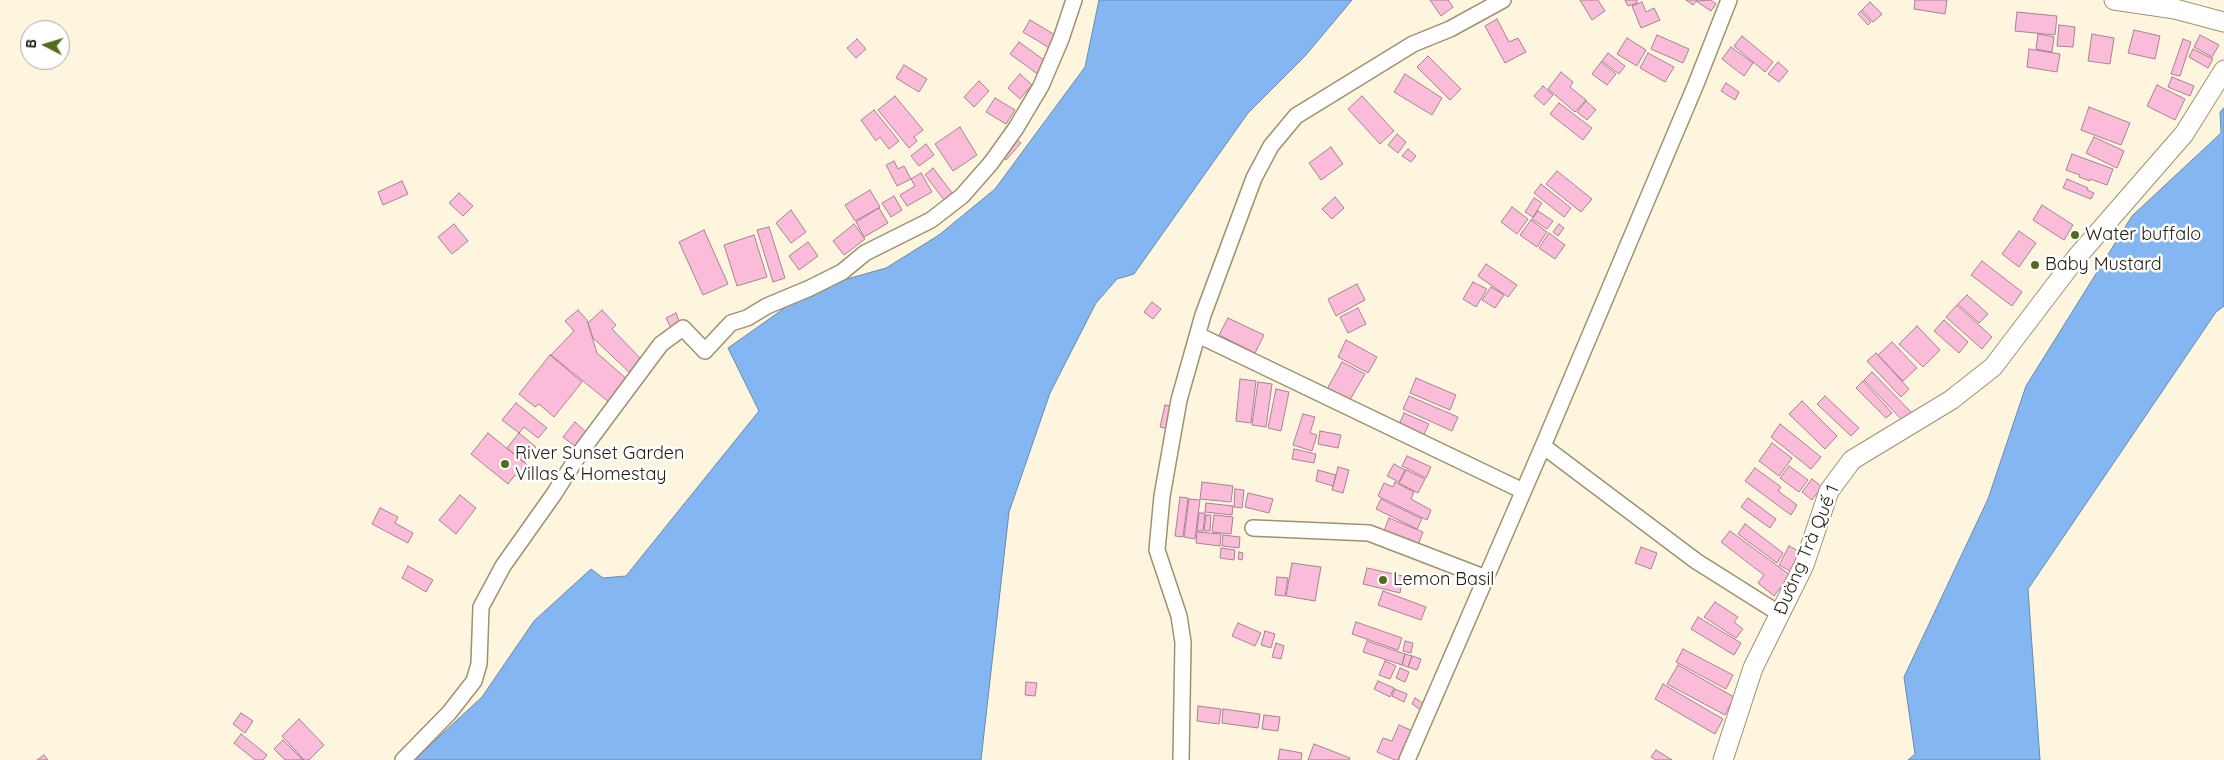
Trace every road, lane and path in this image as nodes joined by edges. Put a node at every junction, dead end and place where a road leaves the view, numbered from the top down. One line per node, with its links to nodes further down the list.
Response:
1 (1074, 0): 14 (street)
2 (1503, 0): 8 (street)
3 (1729, 0): 9 (street)
4 (2114, 0): 5 (street)
5 (2175, 4): 6 (street)
6 (2224, 22)
7 (2224, 70): 13 (street, Đường Trà Quế 1)
8 (1198, 335): 10 (street); 15 (street)
9 (1543, 446): 10 (street); 13 (street)
10 (1523, 490): 12 (street)
11 (1253, 528): 12 (street)
12 (1486, 578): 16 (street)
13 (1780, 614): 17 (street, Đường Trà Quế 1)
14 (403, 760)
15 (1181, 760)
16 (1407, 760)
17 (1723, 760)

